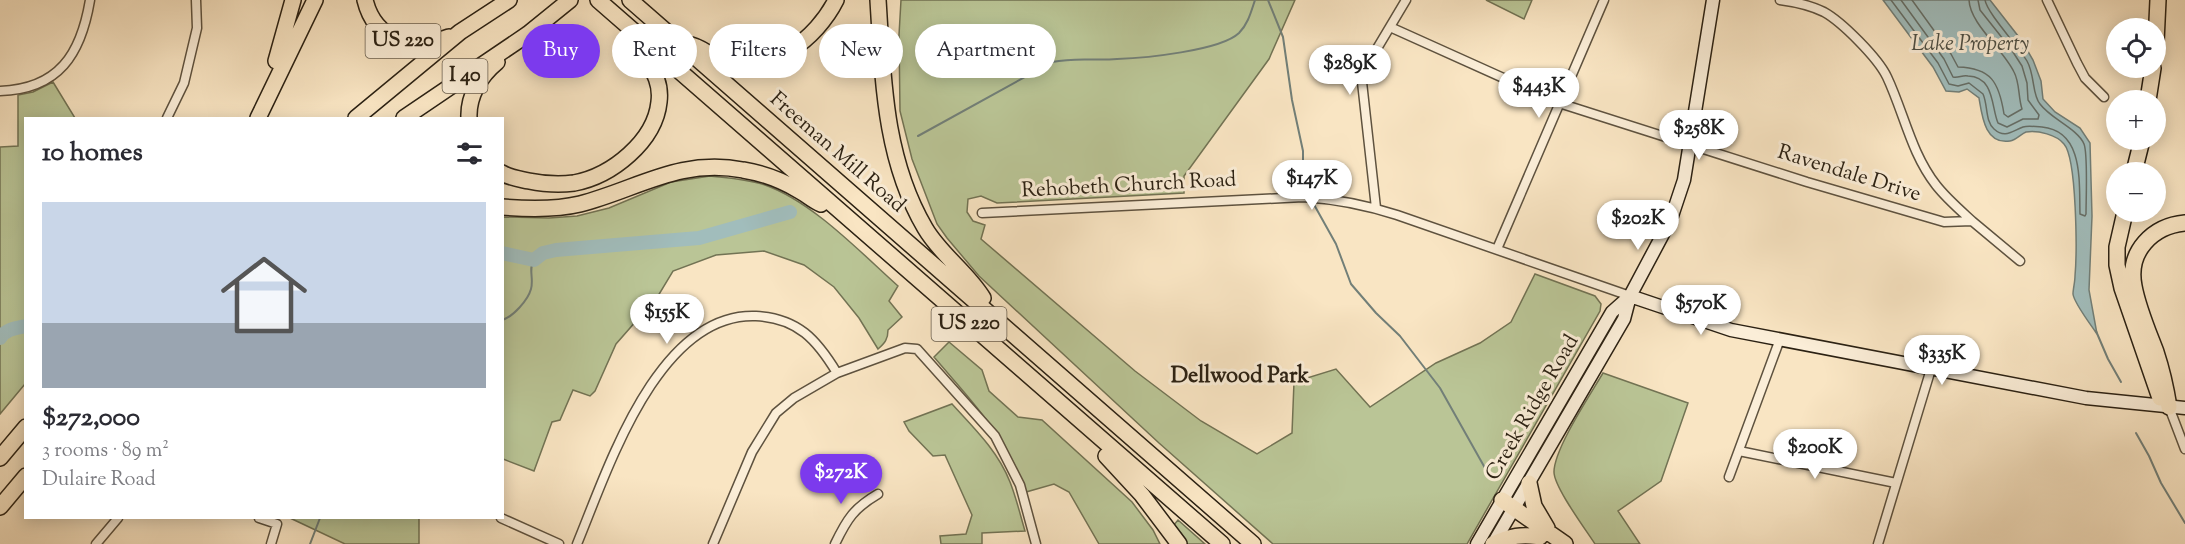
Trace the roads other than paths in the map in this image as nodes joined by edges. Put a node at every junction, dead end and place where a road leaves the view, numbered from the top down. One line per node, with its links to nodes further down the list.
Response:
1 (90, 0): 31 (street)
2 (196, 0): 35 (street)
3 (293, 0): 36 (highway)
4 (315, 0): 37 (highway)
5 (365, 0): 24 (highway, US 220)
6 (508, 0): 24 (highway, I 40)
7 (570, 0): 20 (highway, I 40)
8 (630, 0): 22 (highway, Freeman Mill Road)
9 (836, 0): 27 (highway)
10 (878, 0): 34 (highway)
11 (887, 0): 34 (highway, US 220)
12 (1406, 0): 23 (street)
13 (1604, 0): 33 (street)
14 (1713, 0): 41 (main road, Creek Ridge Road)
15 (1780, 0): 47 (street)
16 (2048, 0): 32 (street)
17 (2158, 0): 19 (highway)
18 (601, 3): 21 (highway, US 220)
19 (2157, 18)
20 (540, 24)
21 (626, 24)
22 (657, 24)
23 (1390, 27): 33 (street, Ravendale Drive); 45 (street)
24 (460, 33): 38 (highway, I 40)
25 (522, 38): 39 (highway, I 40)
26 (522, 42): 40 (highway)
27 (697, 47)
28 (697, 59): 53 (highway, Freeman Mill Road)
29 (657, 78): 42 (highway)
30 (688, 78): 44 (highway, US 220)
31 (0, 90)
32 (2103, 97)
33 (1559, 103): 41 (street, Ravendale Drive); 50 (street)
34 (885, 105): 53 (highway, US 220)
35 (167, 117)
36 (253, 117)
37 (258, 117)
38 (357, 117)
39 (405, 117)
40 (469, 117)
41 (1690, 144): 47 (street, Ravendale Drive); 52 (main road, Creek Ridge Road)
42 (504, 174)
43 (504, 207): 44 (highway)
44 (835, 207): 60 (highway, US 220)
45 (1376, 208): 46 (street, Rehobeth Church Road); 50 (street, Rehobeth Church Road)
46 (982, 213)
47 (1972, 221): 51 (street)
48 (2123, 222): 57 (highway)
49 (2185, 223): 57 (highway)
50 (1497, 249): 52 (street, Rehobeth Church Road)
51 (2020, 261)
52 (1630, 296): 54 (main road, Rehobeth Church Road); 66 (main road, Creek Ridge Road); 70 (main road, Creek Ridge Road)
53 (989, 313): 84 (highway, US 220)
54 (1780, 339): 55 (main road, Rehobeth Church Road); 62 (street)
55 (1931, 369): 57 (main road, Rehobeth Church Road); 67 (street)
56 (837, 374): 78 (street); 79 (street); 81 (street)
57 (2169, 406): 58 (main road, Rehobeth Church Road); 61 (street)
58 (2185, 408)
59 (24, 429): 63 (highway)
60 (1102, 441): 82 (highway); 83 (highway, US 220)
61 (2185, 449)
62 (1739, 451): 64 (street); 67 (street)
63 (0, 458)
64 (1729, 477)
65 (24, 478): 69 (highway)
66 (1528, 483): 70 (main road, Creek Ridge Road); 74 (highway)
67 (1896, 483): 87 (street)
68 (878, 494): 80 (street)
69 (0, 507)
70 (1506, 508): 74 (highway); 85 (main road, Creek Ridge Road); 86 (main road, Creek Ridge Road)
71 (117, 519): 75 (street)
72 (262, 519): 76 (street)
73 (503, 519): 77 (street)
74 (1552, 540): 86 (highway)
75 (96, 544)
76 (271, 544)
77 (559, 544)
78 (577, 544)
79 (712, 544)
80 (836, 544)
81 (1036, 544)
82 (1179, 544)
83 (1222, 544)
84 (1252, 544)
85 (1477, 544)
86 (1493, 544)
87 (1878, 544)

